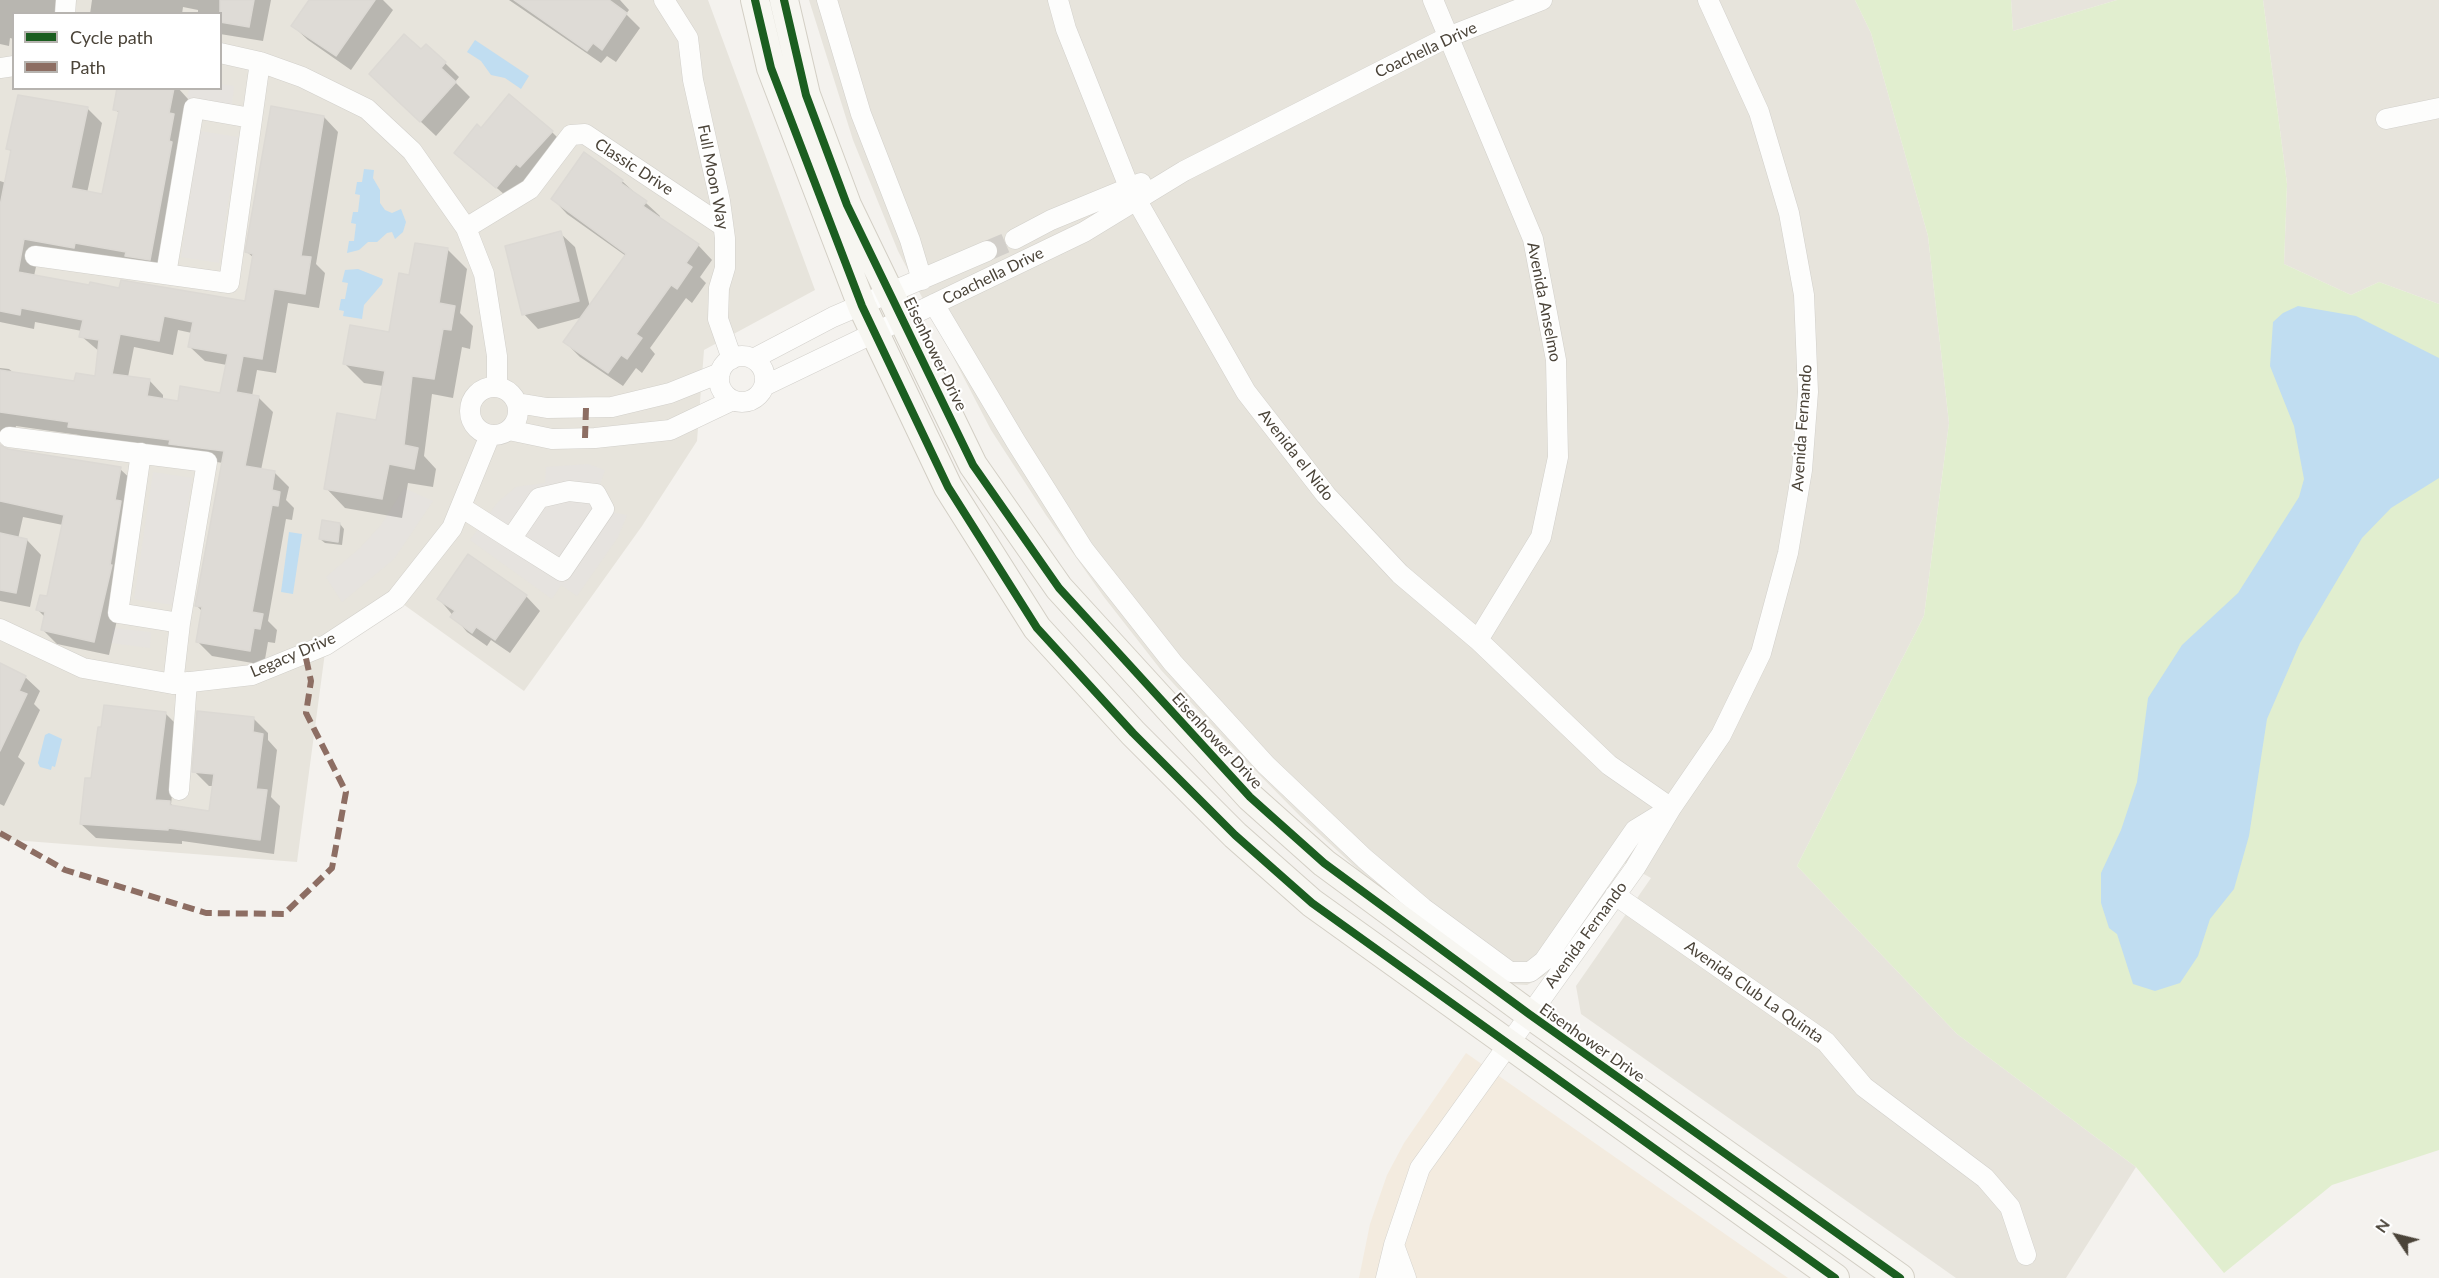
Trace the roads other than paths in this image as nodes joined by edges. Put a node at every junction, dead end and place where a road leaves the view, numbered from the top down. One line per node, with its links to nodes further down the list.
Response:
1 (664, 0): 16 (street, Full Moon Way)
2 (755, 0): 25 (main road)
3 (784, 0): 23 (main road, Eisenhower Drive)
4 (826, 0): 22 (street, Eisenhower Drive)
5 (1058, 0): 15 (street, Avenida el Nido)
6 (1433, 0): 9 (street, Avenida Anselmo)
7 (1542, 0): 9 (street, Coachella Drive)
8 (1708, 0): 44 (street, Avenida Fernando)
9 (1448, 37): 15 (street, Coachella Drive); 41 (street, Avenida Anselmo)
10 (222, 53): 11 (street)
11 (260, 62): 13 (street); 17 (street)
12 (2439, 108): 14 (street)
13 (251, 118): 21 (street); 21 (street)
14 (2386, 119)
15 (1133, 194): 18 (street, Coachella Drive); 24 (street, Coachella Drive); 41 (street, Avenida el Nido)
16 (723, 226): 17 (street, Classic Drive); 29 (street, Full Moon Way)
17 (466, 228): 30 (street)
18 (1015, 239)
19 (987, 251): 22 (street, Coachella Drive)
20 (35, 256): 21 (street)
21 (166, 274)
22 (922, 280): 23 (street, Coachella Drive)
23 (891, 293): 25 (street, Coachella Drive); 26 (main road, Eisenhower Drive)
24 (934, 304): 26 (street, Coachella Drive); 46 (street, Eisenhower Drive)
25 (862, 306): 27 (main road); 28 (street, Coachella Drive)
26 (903, 319): 27 (street, Coachella Drive); 47 (main road, Eisenhower Drive)
27 (875, 333): 31 (street, Coachella Drive); 48 (main road)
28 (753, 359): 29 (street, Coachella Drive); 31 (street)
29 (726, 366): 32 (street); 33 (street, Coachella Drive)
30 (497, 386): 33 (street); 34 (street)
31 (764, 386): 32 (street, Coachella Drive)
32 (733, 400): 34 (street, Coachella Drive)
33 (517, 404): 34 (street)
34 (500, 432): 37 (street, Legacy Drive)
35 (9, 437): 36 (street)
36 (141, 453): 39 (street); 39 (street)
37 (460, 507): 38 (street); 42 (street, Legacy Drive)
38 (511, 539): 38 (street)
39 (180, 623): 42 (street)
40 (0, 629): 42 (street, Legacy Drive)
41 (1478, 639): 44 (street, Avenida el Nido)
42 (180, 683): 43 (street)
43 (179, 790)
44 (1671, 808): 45 (street, Avenida Fernando); 46 (street, Avenida Fernando)
45 (1615, 895): 47 (street, Avenida Fernando); 50 (street, Avenida Club La Quinta)
46 (1510, 972)
47 (1529, 1014): 48 (street, Avenida Fernando); 54 (main road, Eisenhower Drive)
48 (1509, 1045): 49 (street, Avenida Fernando); 53 (main road)
49 (1394, 1245): 51 (street, Avenida Fernando); 52 (street)
50 (2026, 1255)
51 (1386, 1278)
52 (1406, 1278)
53 (1835, 1278)
54 (1900, 1278)

